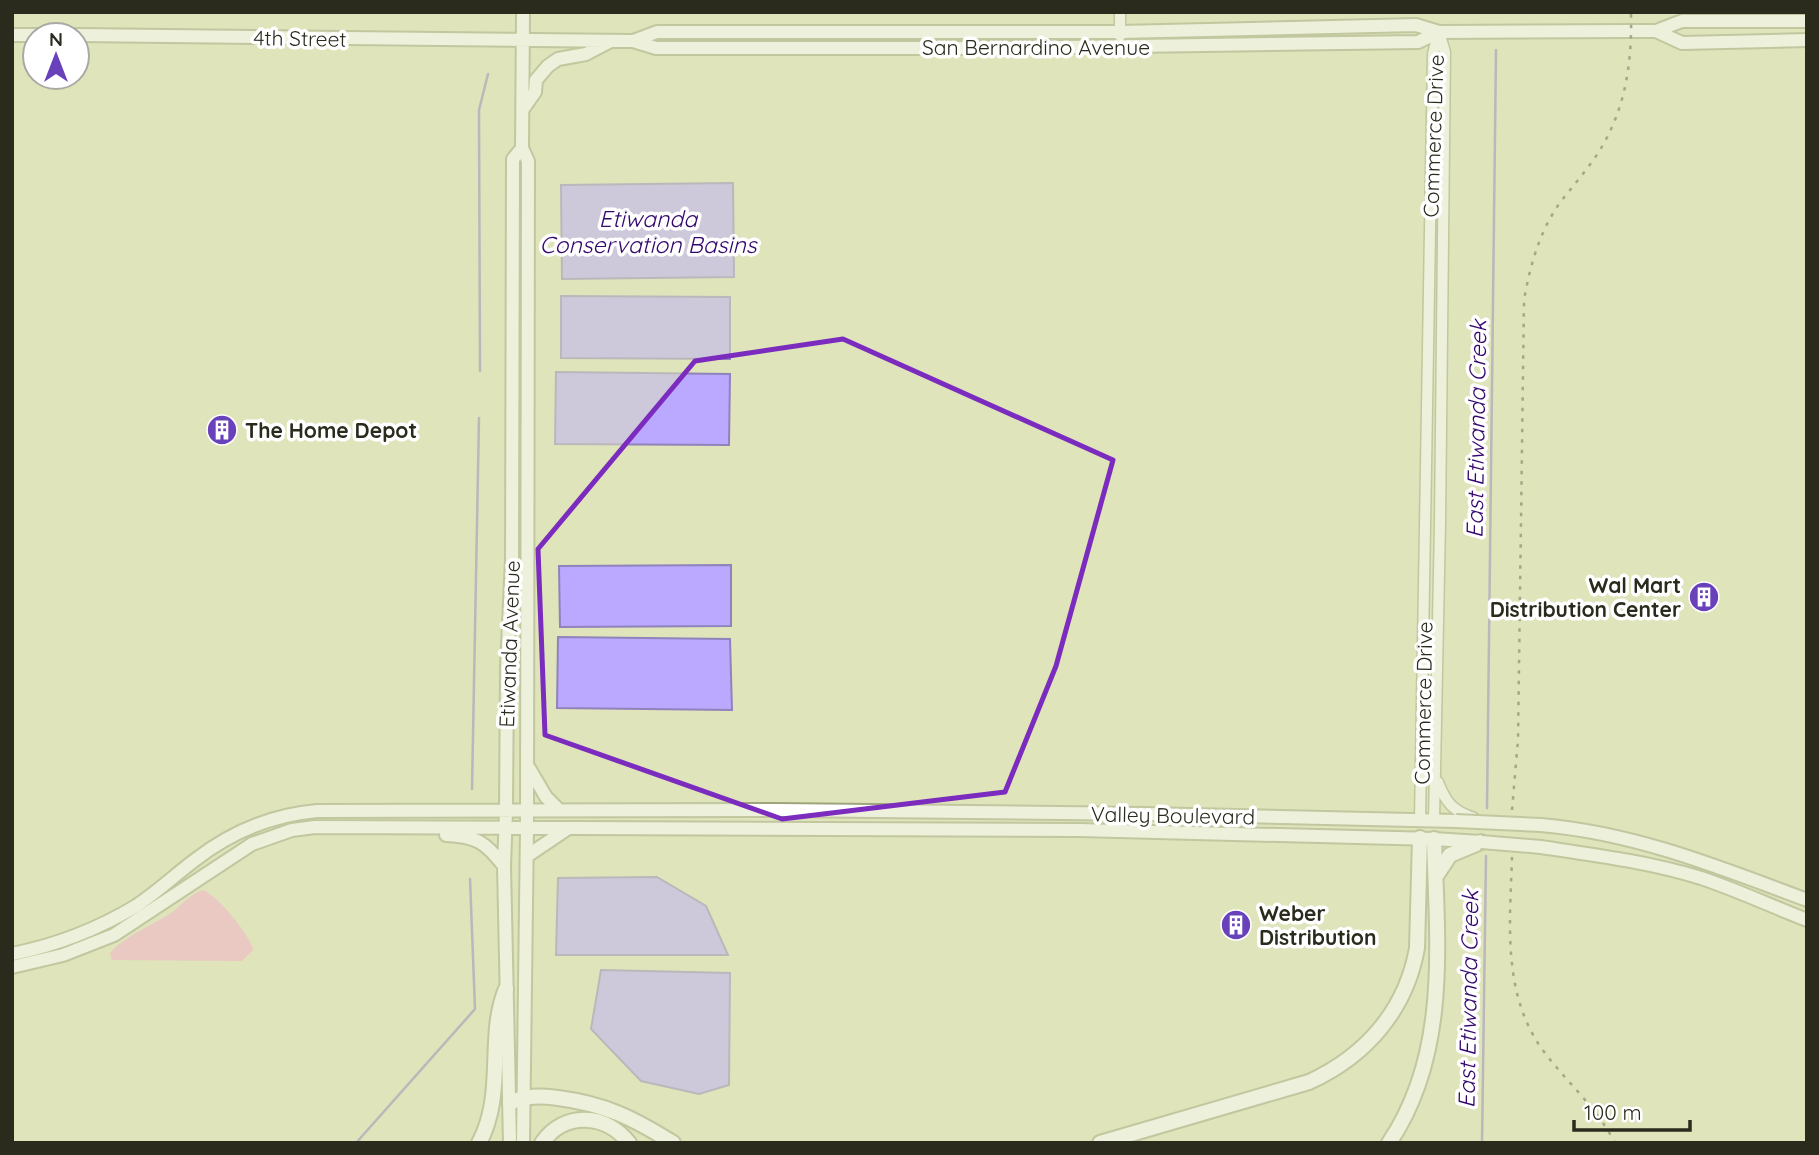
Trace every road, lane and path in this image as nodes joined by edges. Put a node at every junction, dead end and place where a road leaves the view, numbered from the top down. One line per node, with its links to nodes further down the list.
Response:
1 (523, 12): 8 (main road, Etiwanda Avenue)
2 (1120, 12): 5 (street)
3 (1807, 21): 4 (main road, San Bernardino Avenue)
4 (1656, 31): 6 (main road, San Bernardino Avenue); 10 (main road, San Bernardino Avenue)
5 (1120, 32): 6 (main road, San Bernardino Avenue); 11 (main road, San Bernardino Avenue); 12 (street)
6 (1439, 32): 12 (main road, San Bernardino Avenue); 15 (street, Commerce Drive); 16 (street, Commerce Drive)
7 (91, 35): 8 (main road, 4th Street)
8 (523, 40): 9 (main road, San Bernardino Avenue); 13 (main road, Etiwanda Avenue)
9 (613, 40): 11 (main road, San Bernardino Avenue); 13 (main road)
10 (1807, 40)
11 (633, 41): 12 (main road, San Bernardino Avenue)
12 (1120, 47)
13 (522, 109): 14 (main road, Etiwanda Avenue)
14 (522, 148): 17 (main road, Etiwanda Avenue); 22 (main road, Etiwanda Avenue)
15 (1426, 533): 16 (street); 24 (street, Commerce Drive)
16 (1439, 611): 18 (street, Commerce Drive)
17 (527, 764): 20 (main road, Etiwanda Avenue); 21 (main road)
18 (1436, 775): 23 (street); 25 (street, Commerce Drive)
19 (398, 809): 22 (main road, Valley Boulevard); 26 (main road); 39 (main road)
20 (527, 810): 21 (main road, Valley Boulevard); 22 (main road, Valley Boulevard); 28 (main road, Etiwanda Avenue)
21 (559, 810): 24 (main road, Valley Boulevard)
22 (506, 811): 27 (main road, Etiwanda Avenue)
23 (1456, 816): 25 (main road, Valley Boulevard); 37 (main road, Valley Boulevard, bridge)
24 (1420, 820): 25 (main road, Valley Boulevard); 31 (main road, Commerce Drive)
25 (1434, 820): 31 (main road, Commerce Drive)
26 (337, 826): 30 (main road); 40 (main road)
27 (506, 827): 28 (main road, Valley Boulevard); 30 (main road, Valley Boulevard); 35 (main road, Etiwanda Avenue)
28 (527, 827): 29 (main road, Valley Boulevard); 34 (main road, Etiwanda Avenue)
29 (569, 827): 31 (main road, Valley Boulevard); 34 (main road)
30 (424, 828): 35 (main road)
31 (1427, 838): 33 (main road, Valley Boulevard); 36 (highway); 49 (highway)
32 (1481, 842): 33 (highway); 38 (main road, bridge)
33 (1456, 846): 36 (highway)
34 (527, 856): 42 (main road, Etiwanda Avenue)
35 (504, 866): 41 (main road, Etiwanda Avenue)
36 (1435, 877): 50 (highway)
37 (1807, 900)
38 (1807, 920)
39 (12, 954)
40 (12, 968)
41 (506, 989): 42 (main road, Etiwanda Avenue); 43 (highway)
42 (517, 1100): 44 (main road, Etiwanda Avenue); 45 (main road, Etiwanda Avenue); 48 (highway)
43 (479, 1143)
44 (510, 1143)
45 (523, 1143)
46 (542, 1143): 47 (highway)
47 (629, 1143)
48 (673, 1143)
49 (1100, 1143)
50 (1389, 1143)

